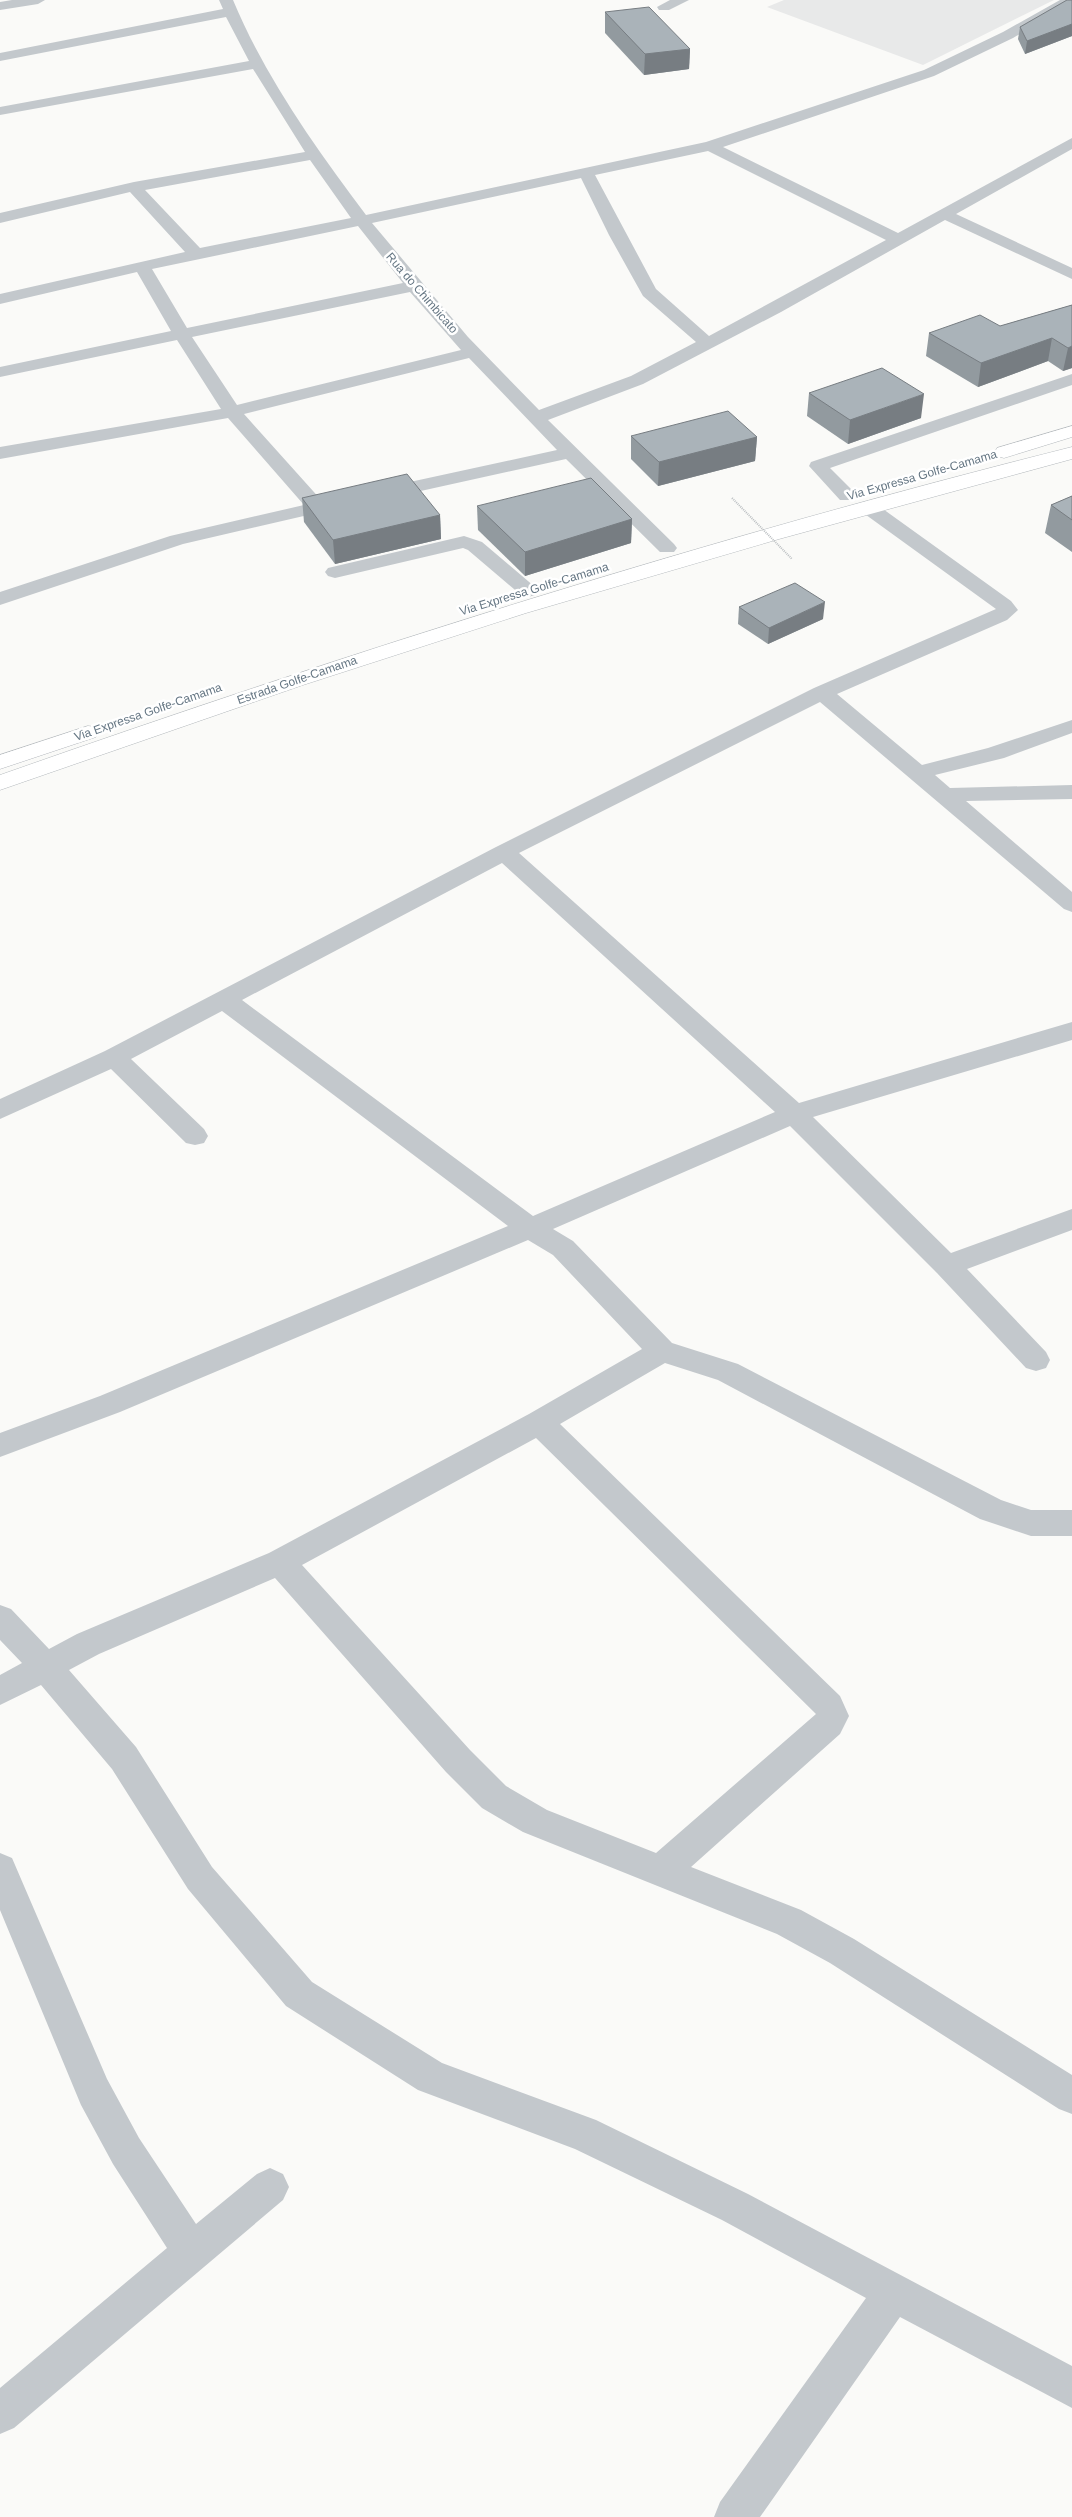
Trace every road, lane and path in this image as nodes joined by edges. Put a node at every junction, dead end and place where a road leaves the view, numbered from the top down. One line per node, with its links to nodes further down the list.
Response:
1 (38, 0): 4 (street)
2 (682, 0): 6 (street)
3 (1070, 0): 11 (street)
4 (0, 6)
5 (228, 6): 7 (street); 8 (street, Rua do Chimbicato)
6 (664, 7)
7 (0, 57)
8 (257, 64): 9 (street); 12 (street, Rua do Chimbicato)
9 (0, 111)
10 (1072, 143): 15 (street)
11 (710, 146): 13 (street); 18 (street)
12 (313, 155): 14 (street); 17 (street, Rua do Chimbicato)
13 (586, 172): 17 (street); 25 (street)
14 (134, 187): 16 (street); 19 (street)
15 (946, 215): 18 (street); 21 (street)
16 (0, 218)
17 (361, 221): 19 (street); 22 (street, Rua do Chimbicato)
18 (900, 240): 25 (street)
19 (196, 254): 20 (street)
20 (142, 266): 23 (street); 24 (street)
21 (1072, 274)
22 (414, 286): 24 (street); 26 (street, Rua do Chimbicato)
23 (0, 299)
24 (181, 333): 27 (street); 29 (street)
25 (707, 343): 30 (street)
26 (474, 352): 29 (street); 30 (street, Rua do Chimbicato)
27 (0, 372)
28 (1072, 379): 37 (street)
29 (232, 412): 32 (street); 39 (street)
30 (535, 418): 33 (street, Rua do Chimbicato)
31 (1072, 432): 35 (highway, Via Expressa Golfe-Camama)
32 (0, 453)
33 (569, 453): 39 (street); 41 (street, Rua do Chimbicato)
34 (1072, 453): 40 (highway, Via Expressa Golfe-Camama)
35 (991, 455)
36 (882, 486): 37 (highway, Via Expressa Golfe-Camama)
37 (847, 496): 41 (highway, Via Expressa Golfe-Camama)
38 (732, 498): 42 (path, bridge)
39 (317, 508): 46 (street)
40 (869, 508): 44 (highway, Via Expressa Golfe-Camama); 47 (street)
41 (667, 548): 45 (highway, Via Expressa Golfe-Camama)
42 (792, 559)
43 (335, 572): 45 (street)
44 (596, 585): 51 (highway, Estrada Golfe-Camama)
45 (528, 591): 49 (highway, Via Expressa Golfe-Camama)
46 (0, 599)
47 (822, 693): 50 (street); 54 (street)
48 (1072, 726): 50 (street)
49 (0, 762)
50 (917, 773): 53 (street)
51 (0, 783)
52 (1072, 792): 53 (street)
53 (945, 795): 55 (street)
54 (504, 852): 56 (street); 60 (street)
55 (1072, 904)
56 (225, 1000): 58 (street); 63 (street)
57 (1072, 1031): 60 (street)
58 (114, 1057): 59 (street); 61 (street)
59 (0, 1110)
60 (794, 1114): 63 (street); 64 (street)
61 (195, 1136)
62 (1072, 1219): 64 (street)
63 (530, 1228): 65 (street); 68 (street)
64 (947, 1266): 66 (street)
65 (662, 1351): 67 (street); 69 (street)
66 (1036, 1360)
67 (539, 1422): 70 (street); 75 (street)
68 (0, 1445)
69 (1072, 1523)
70 (280, 1562): 72 (street); 75 (street)
71 (0, 1619): 72 (street)
72 (45, 1666): 73 (street); 79 (street)
73 (0, 1691)
74 (0, 1869): 78 (street)
75 (662, 1870): 76 (street)
76 (1072, 2096)
77 (270, 2187): 78 (street)
78 (192, 2252): 81 (street)
79 (893, 2293): 80 (street); 82 (street)
80 (1072, 2388)
81 (0, 2414)
82 (735, 2517)

